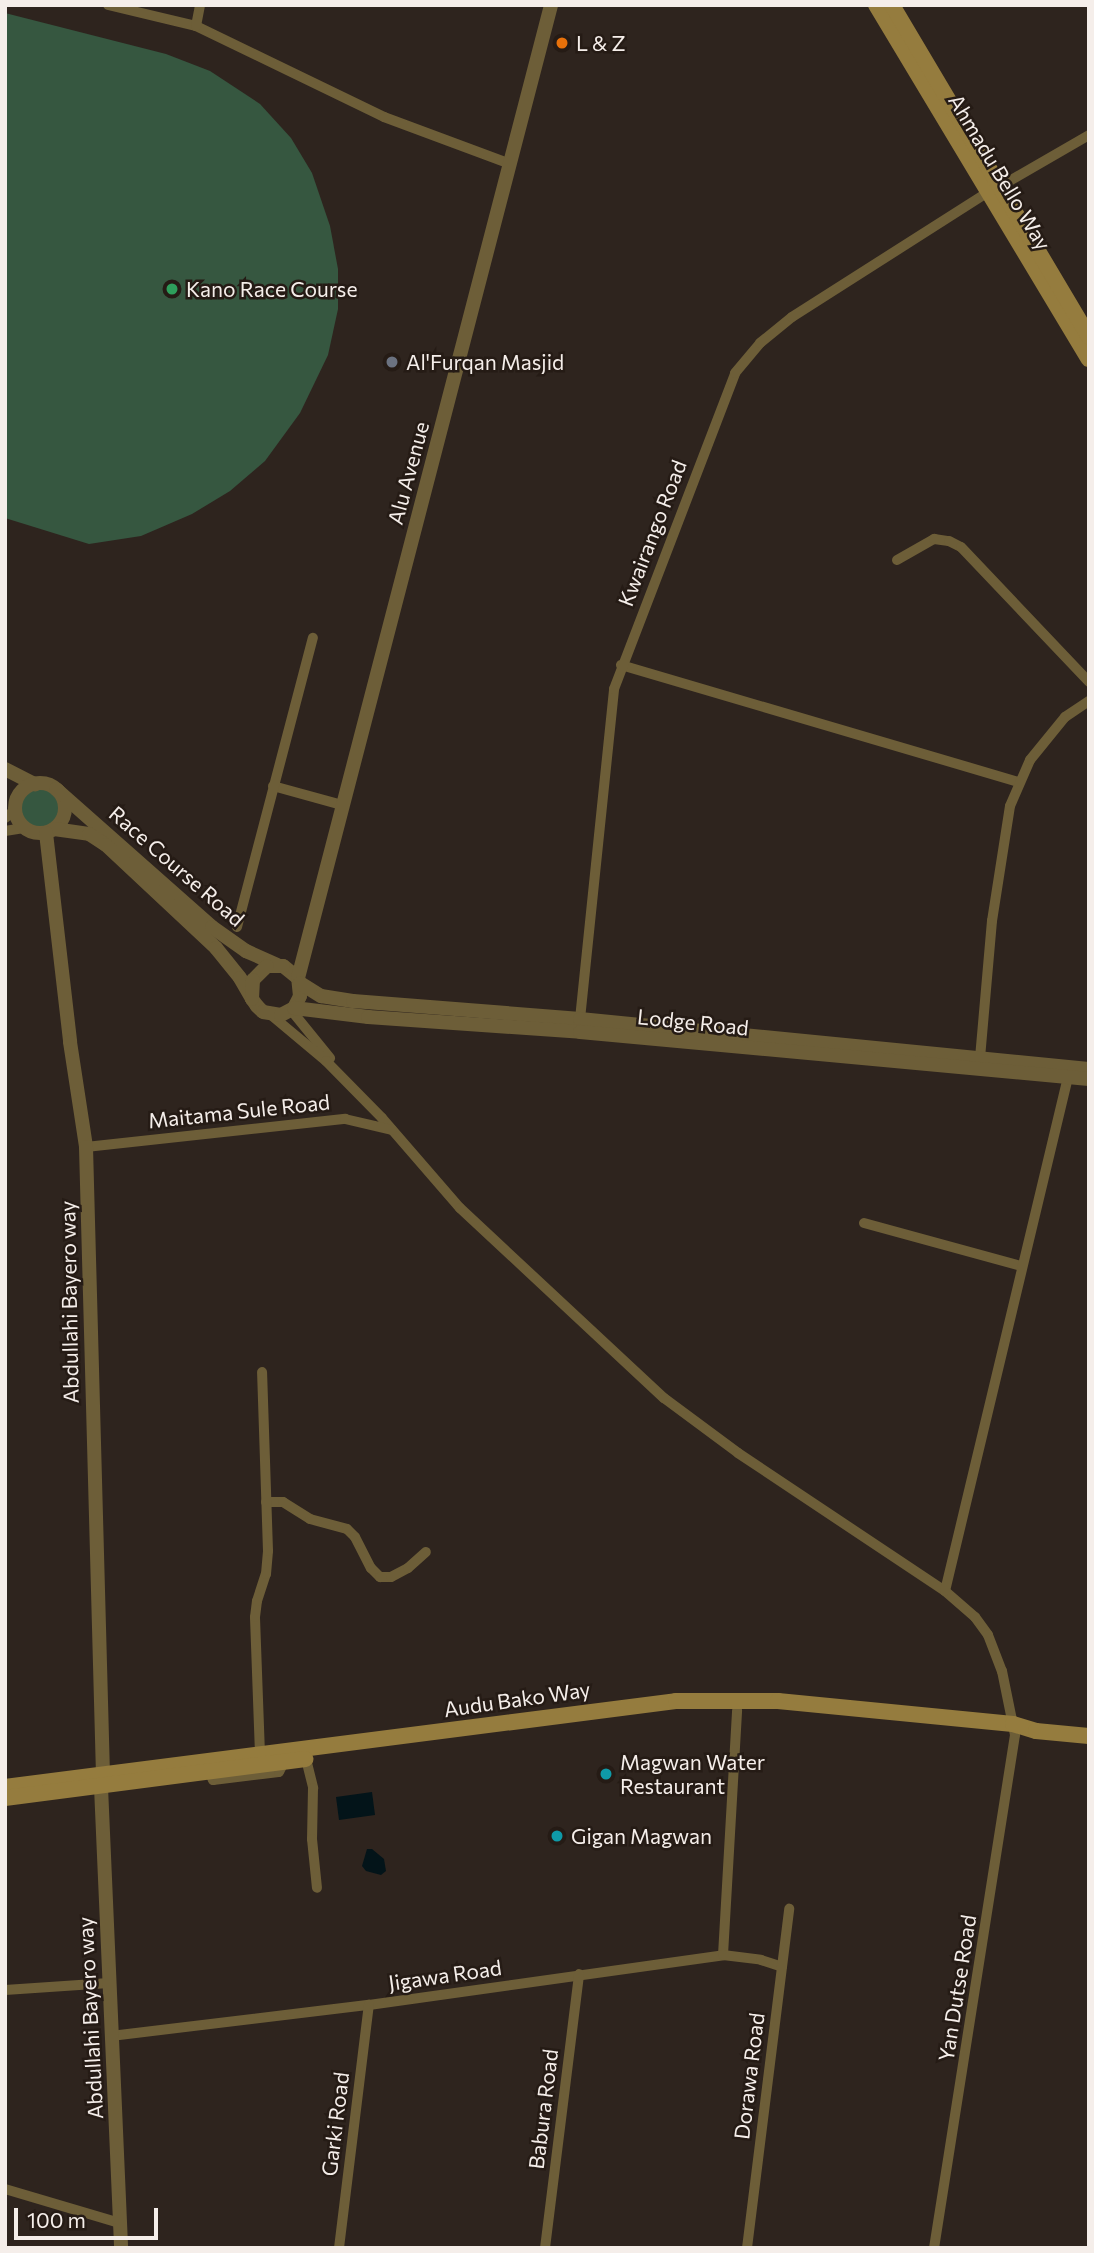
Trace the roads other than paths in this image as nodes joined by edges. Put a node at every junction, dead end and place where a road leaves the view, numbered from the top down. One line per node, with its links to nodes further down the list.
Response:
1 (108, 5): 5 (street)
2 (200, 5): 5 (street)
3 (551, 5): 7 (street, Alu Avenue)
4 (882, 6): 8 (main road, Ahmadu Bello Way)
5 (196, 26): 7 (street)
6 (1089, 135): 8 (street, Kwairango Road)
7 (508, 163): 22 (street, Alu Avenue)
8 (993, 190): 9 (main road, Ahmadu Bello Way); 10 (main road, Ahmadu Bello Way); 13 (street, Kwairango Road)
9 (1089, 337)
10 (1089, 359)
11 (897, 559): 14 (street)
12 (313, 638): 19 (street)
13 (621, 665): 17 (street); 31 (street, Kwairango Road)
14 (1089, 682)
15 (1089, 701): 17 (street)
16 (5, 769): 18 (street)
17 (1018, 782): 32 (street)
18 (35, 784): 20 (street); 21 (street)
19 (273, 786): 22 (street); 26 (street)
20 (56, 789): 25 (street); 27 (street, Race Course Road)
21 (10, 806): 23 (street)
22 (342, 806): 27 (street, Alu Avenue)
23 (24, 828): 24 (street); 25 (street)
24 (5, 831)
25 (50, 831): 28 (street, Race Course Road); 38 (street, Abdullahi Bayero way)
26 (237, 927)
27 (291, 973): 28 (street); 29 (street); 31 (street, Lodge Road)
28 (252, 999): 30 (street)
29 (293, 1009): 30 (street); 34 (street, Lodge Road); 36 (street)
30 (271, 1015): 36 (street)
31 (580, 1019): 32 (street, Lodge Road)
32 (980, 1058): 33 (street, Lodge Road)
33 (1089, 1069)
34 (1068, 1077): 35 (street, Lodge Road); 40 (street)
35 (1089, 1079)
36 (382, 1118): 37 (street)
37 (394, 1131): 38 (street, Maitama Sule Road); 44 (street)
38 (86, 1147): 50 (street, Abdullahi Bayero way)
39 (864, 1223): 40 (street)
40 (1021, 1266): 44 (street)
41 (262, 1372): 42 (street)
42 (266, 1502): 43 (street); 48 (street)
43 (426, 1552)
44 (946, 1591): 46 (street)
45 (737, 1710): 46 (main road, Audu Bako Way); 49 (main road, Audu Bako Way); 55 (street)
46 (1014, 1729): 47 (main road, Audu Bako Way); 48 (main road, Audu Bako Way); 68 (street, Yan Dutse Road)
47 (1089, 1736)
48 (260, 1754): 50 (main road, Audu Bako Way)
49 (306, 1759): 50 (main road, Audu Bako Way); 53 (street)
50 (102, 1780): 51 (main road, Audu Bako Way); 52 (main road, Audu Bako Way); 58 (street, Abdullahi Bayero way)
51 (5, 1787)
52 (5, 1798)
53 (317, 1888)
54 (789, 1909): 56 (street, Dorawa Road)
55 (723, 1955): 56 (street, Jigawa Road); 57 (street, Jigawa Road)
56 (782, 1967): 67 (street, Dorawa Road)
57 (579, 1975): 60 (street, Jigawa Road); 66 (street, Babura Road)
58 (109, 1983): 59 (street); 61 (street, Abdullahi Bayero way)
59 (5, 1990)
60 (369, 2005): 61 (street, Jigawa Road); 65 (street, Garki Road)
61 (111, 2036): 63 (street, Abdullahi Bayero way)
62 (5, 2189): 63 (street)
63 (120, 2224): 64 (street, Abdullahi Bayero way)
64 (121, 2248)
65 (339, 2248)
66 (545, 2248)
67 (747, 2248)
68 (934, 2248)

